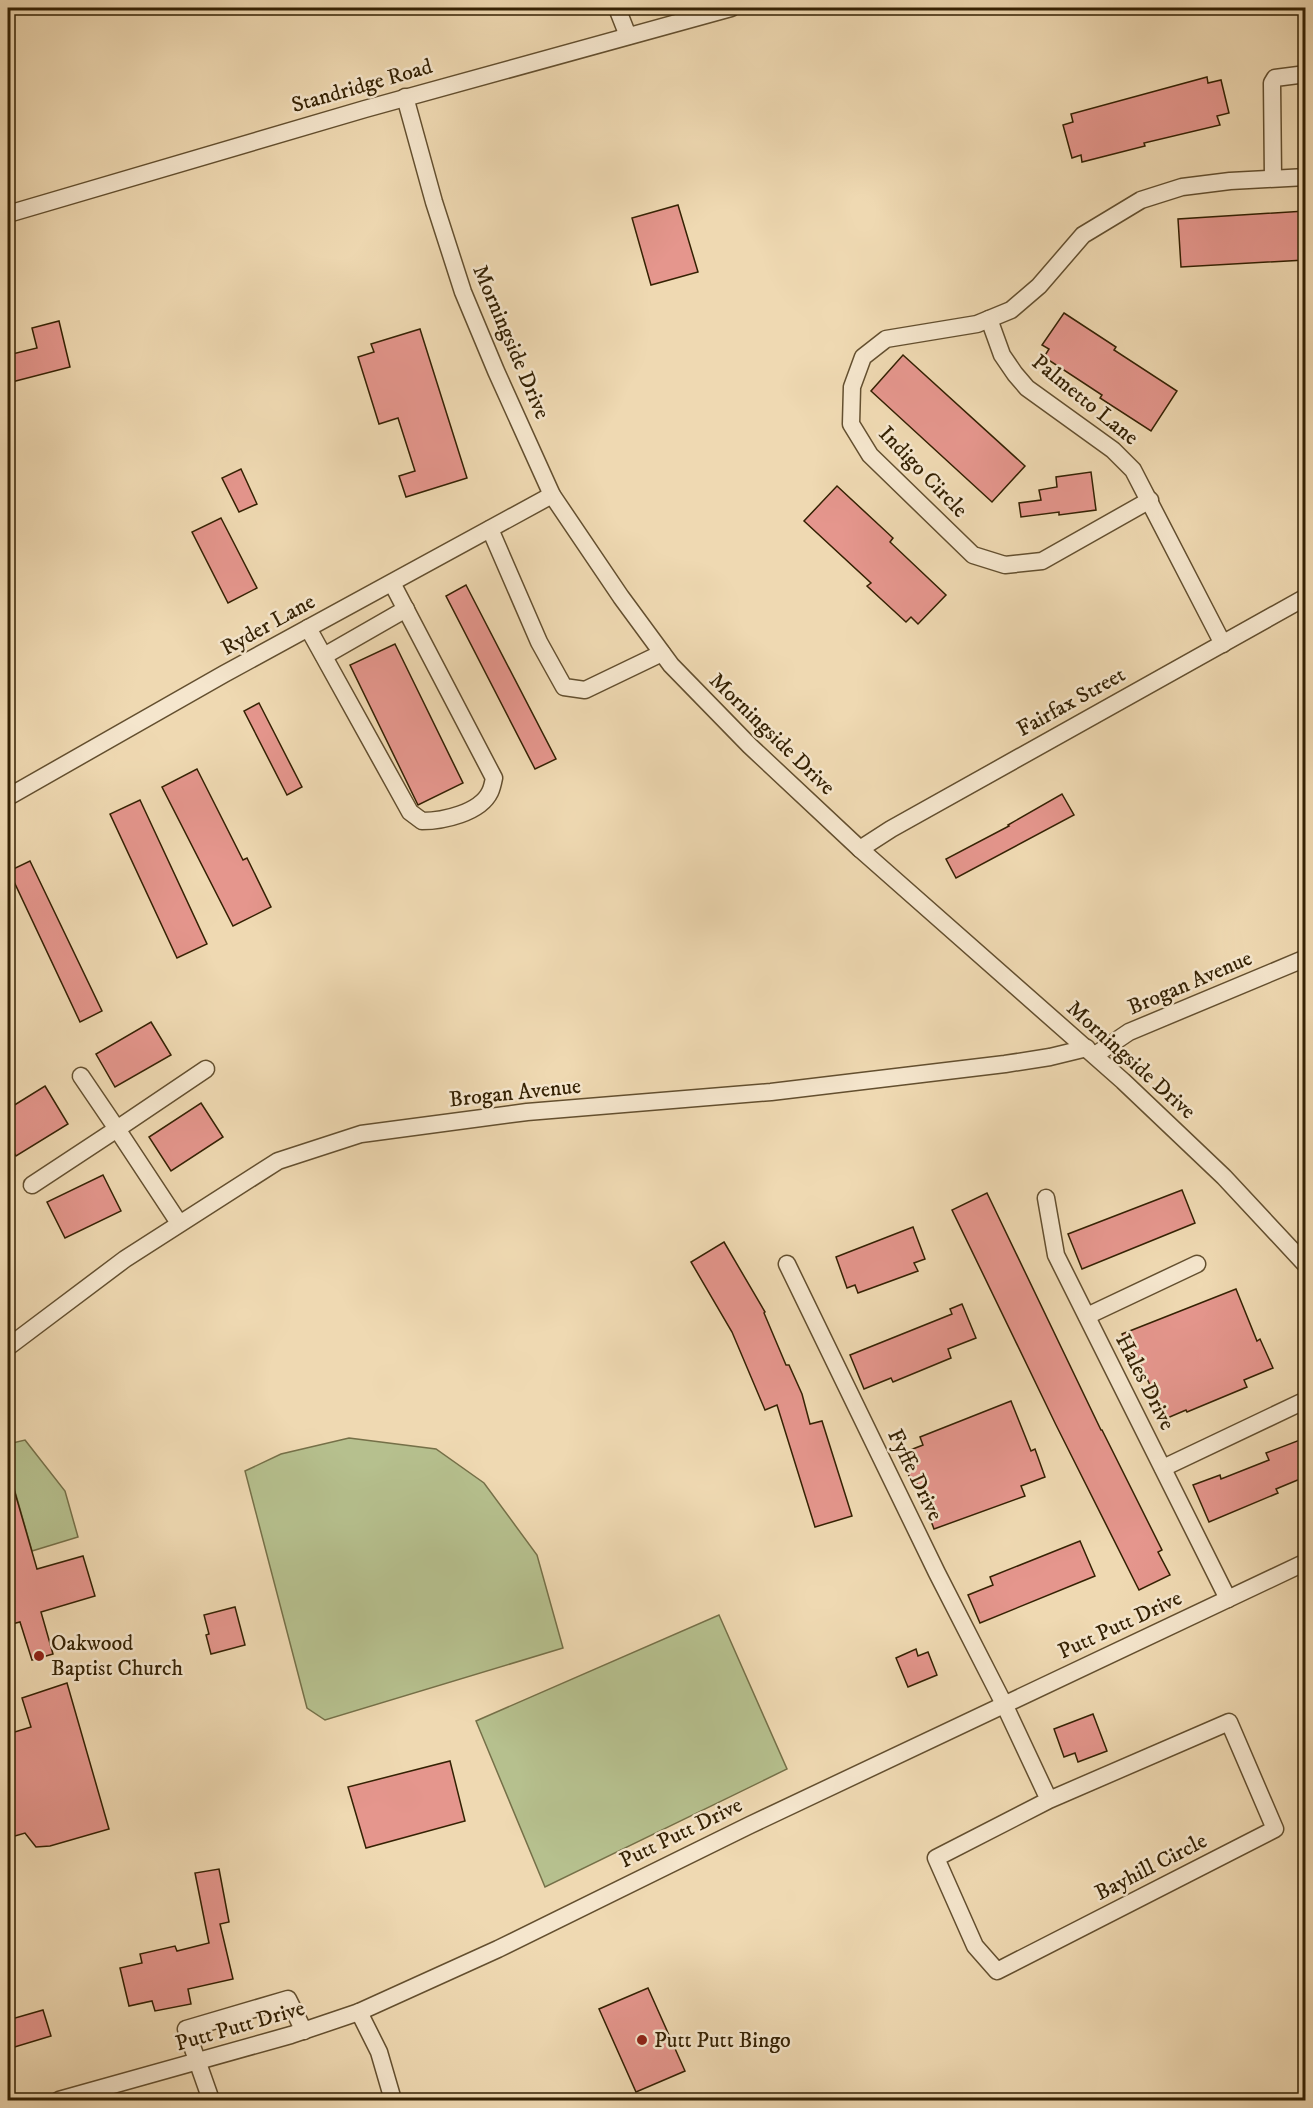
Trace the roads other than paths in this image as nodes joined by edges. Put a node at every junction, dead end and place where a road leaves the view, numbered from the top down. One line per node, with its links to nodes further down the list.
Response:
1 (617, 8): 3 (street)
2 (731, 8): 3 (street, Standridge Road)
3 (628, 36): 5 (street, Standridge Road)
4 (1305, 74): 7 (street)
5 (405, 97): 8 (street, Standridge Road); 10 (street, Morningside Drive)
6 (1305, 177): 7 (street)
7 (1273, 178): 9 (street)
8 (8, 214)
9 (989, 319): 11 (street, Palmetto Lane); 11 (street, Indigo Circle)
10 (552, 495): 12 (street, Ryder Lane); 18 (street, Morningside Drive)
11 (1150, 500): 17 (street, Palmetto Lane)
12 (490, 529): 13 (street, Ryder Lane); 18 (street)
13 (392, 583): 15 (street); 16 (street, Ryder Lane)
14 (1305, 597): 17 (street, Fairfax Street)
15 (406, 609): 19 (street); 19 (street)
16 (309, 628): 19 (street); 20 (street, Ryder Lane)
17 (1223, 644): 21 (street, Fairfax Street)
18 (662, 653): 21 (street, Morningside Drive)
19 (324, 656)
20 (8, 797)
21 (860, 849): 23 (street, Morningside Drive)
22 (1305, 958): 23 (street, Brogan Avenue)
23 (1091, 1052): 29 (street, Brogan Avenue); 32 (street, Morningside Drive)
24 (206, 1069): 26 (street)
25 (81, 1076): 26 (street)
26 (117, 1129): 27 (street); 29 (street)
27 (32, 1185)
28 (1046, 1198): 33 (street, Hales Drive)
29 (179, 1223): 34 (street, Brogan Avenue)
30 (787, 1264): 39 (street, Fyffe Drive)
31 (1197, 1264): 33 (street, Hales Drive)
32 (1305, 1265)
33 (1087, 1316): 36 (street, Hales Drive)
34 (8, 1347)
35 (1305, 1400): 36 (street, Hales Drive)
36 (1163, 1468): 38 (street, Hales Drive)
37 (1305, 1562): 38 (street, Putt Putt Drive)
38 (1228, 1599): 39 (street, Putt Putt Drive)
39 (1004, 1704): 40 (street); 41 (street, Putt Putt Drive)
40 (1049, 1800): 40 (street, Bayhill Circle)
41 (359, 2012): 42 (street, Putt Putt Drive); 46 (street)
42 (304, 2031): 43 (street, Putt Putt Drive); 43 (street)
43 (198, 2062): 44 (street, Putt Putt Drive); 45 (street)
44 (59, 2100)
45 (211, 2100)
46 (393, 2100)

